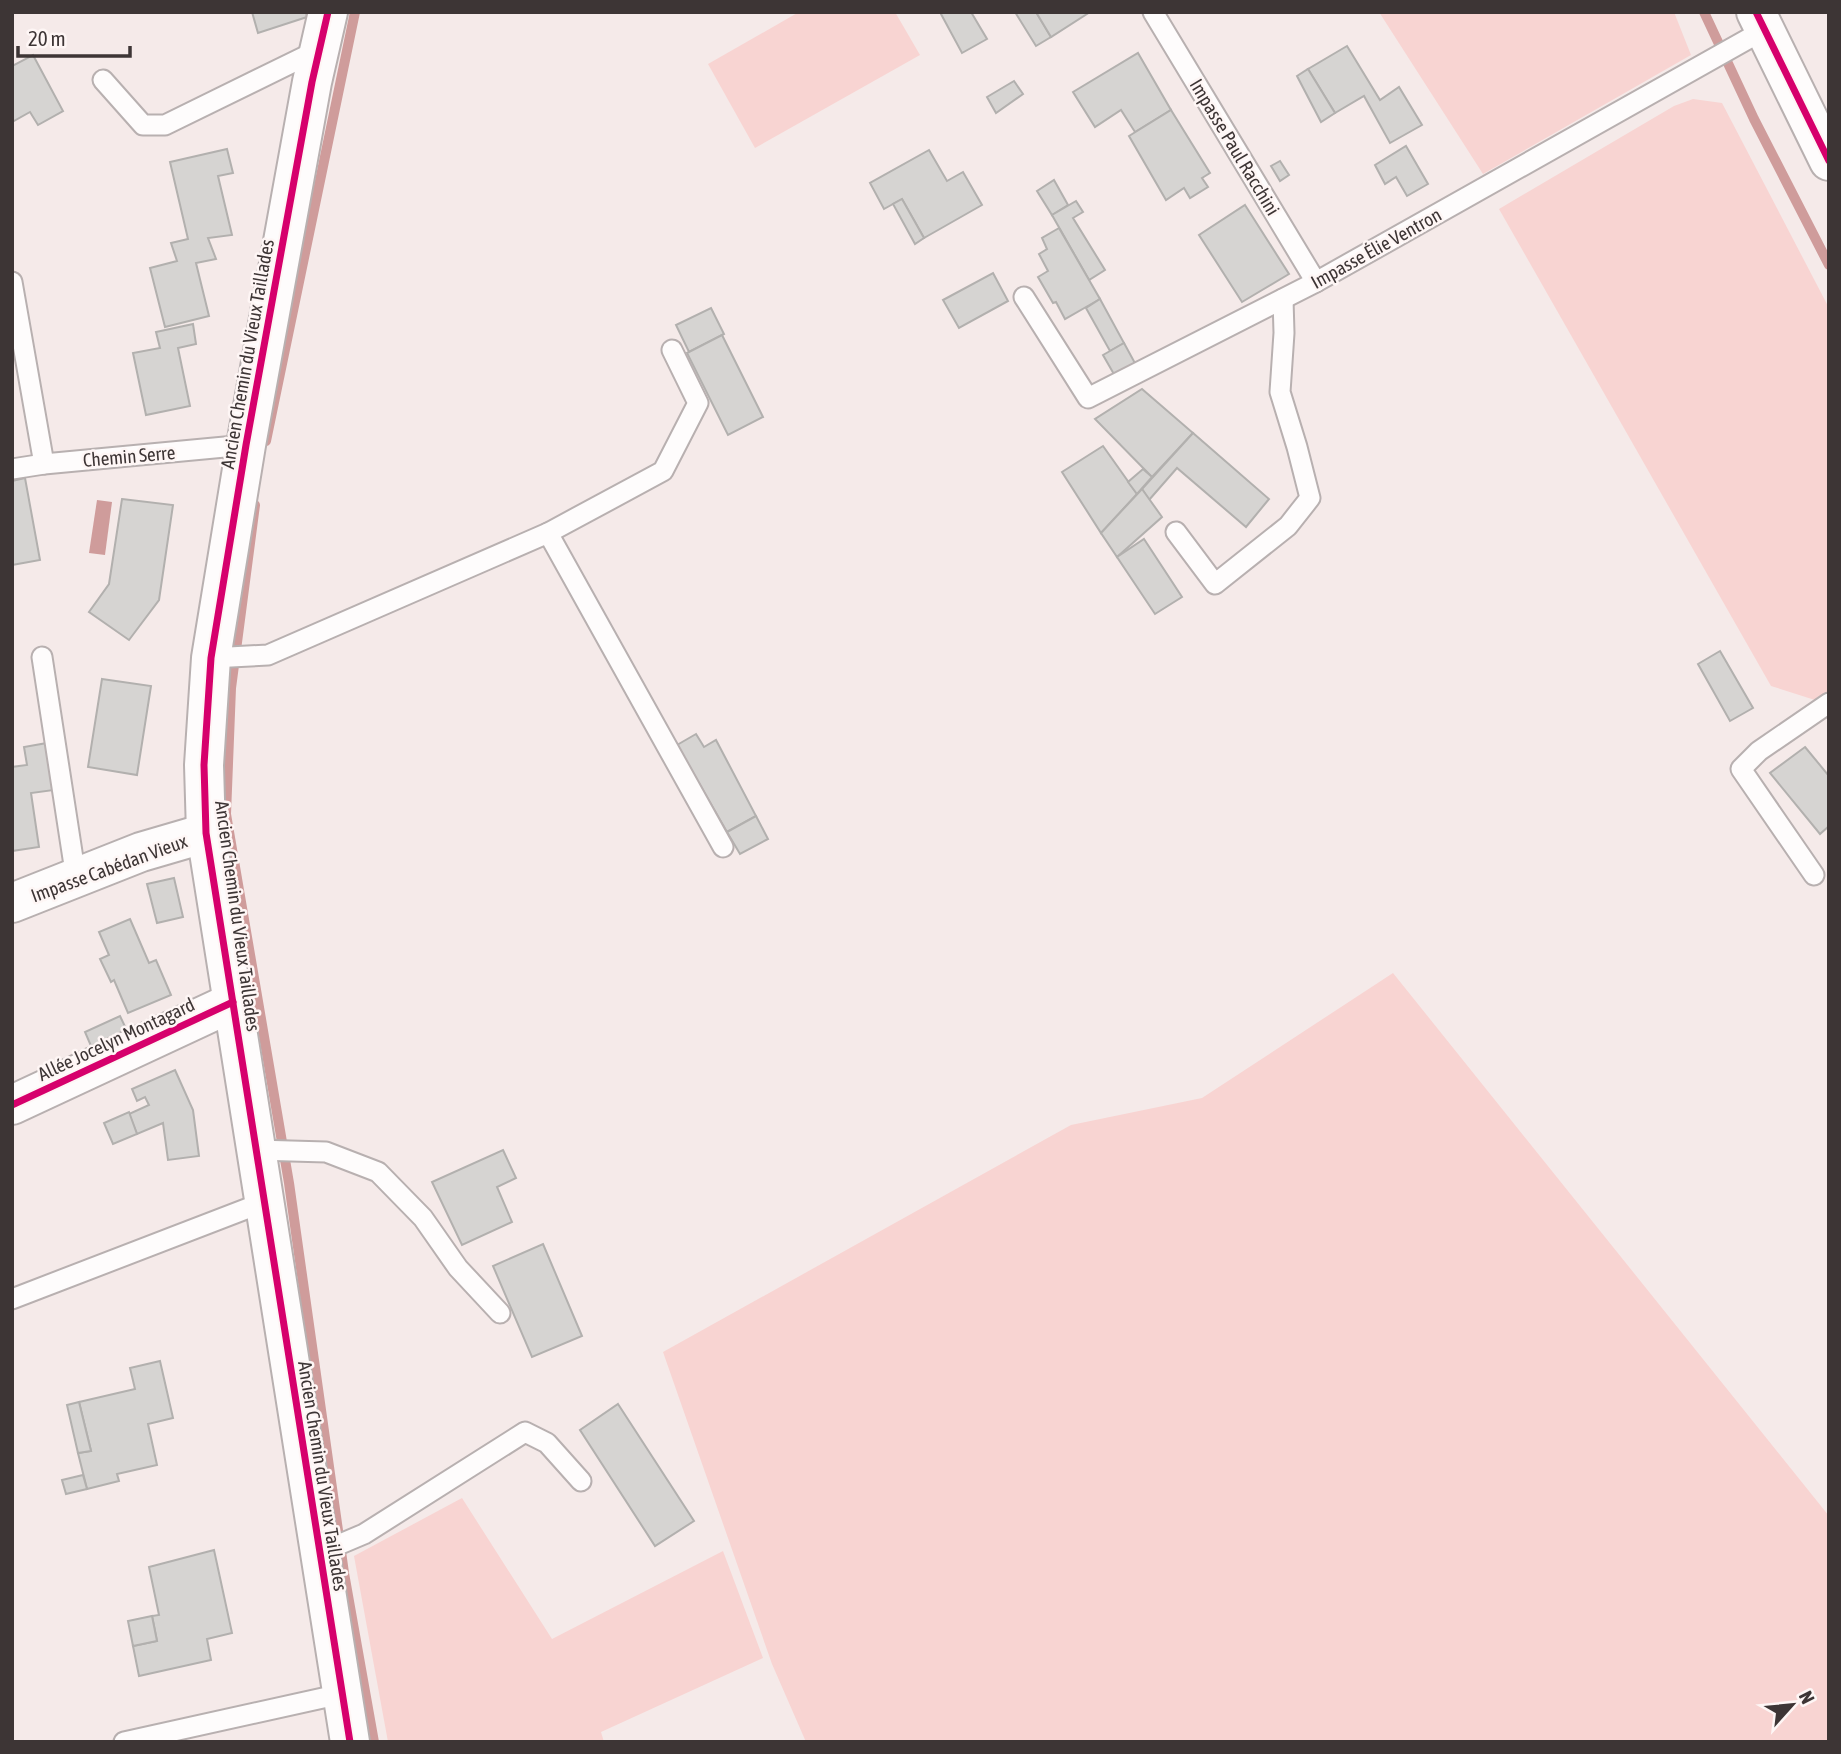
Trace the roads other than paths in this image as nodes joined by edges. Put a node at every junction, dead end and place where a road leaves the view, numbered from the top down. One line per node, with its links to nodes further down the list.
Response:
1 (328, 12): 4 (street, Ancien Chemin du Vieux Taillades)
2 (1153, 12): 8 (lane, Impasse Paul Racchini)
3 (1760, 21): 6 (street); 8 (lane, Impasse Élie Ventron)
4 (319, 49): 5 (lane); 12 (street, Ancien Chemin du Vieux Taillades)
5 (103, 80)
6 (1829, 161)
7 (12, 282): 13 (lane)
8 (1316, 282): 10 (lane, Impasse Élie Ventron)
9 (1024, 297): 10 (lane, Impasse Élie Ventron)
10 (1283, 299): 15 (lane)
11 (672, 350): 16 (lane)
12 (246, 444): 13 (lane, Chemin Serre); 18 (street, Ancien Chemin du Vieux Taillades)
13 (44, 464): 14 (lane, Chemin Serre)
14 (12, 468)
15 (1176, 532)
16 (548, 533): 18 (lane); 21 (lane)
17 (42, 657): 23 (lane)
18 (211, 658): 20 (street, Ancien Chemin du Vieux Taillades)
19 (1829, 703): 22 (lane)
20 (206, 833): 23 (street, Impasse Cabédan Vieux); 25 (street, Ancien Chemin du Vieux Taillades)
21 (723, 847)
22 (1814, 875)
23 (76, 878): 24 (street, Impasse Cabédan Vieux)
24 (12, 903)
25 (233, 1002): 26 (street, Allée Jocelyn Montagard); 27 (street, Ancien Chemin du Vieux Taillades)
26 (12, 1105)
27 (256, 1150): 28 (street, Ancien Chemin du Vieux Taillades); 30 (lane)
28 (264, 1202): 29 (lane); 32 (street, Ancien Chemin du Vieux Taillades)
29 (12, 1299)
30 (500, 1313)
31 (581, 1480): 32 (lane)
32 (319, 1553): 33 (street, Ancien Chemin du Vieux Taillades)
33 (341, 1694): 34 (lane); 35 (street, Ancien Chemin du Vieux Taillades)
34 (124, 1742)
35 (350, 1742)

